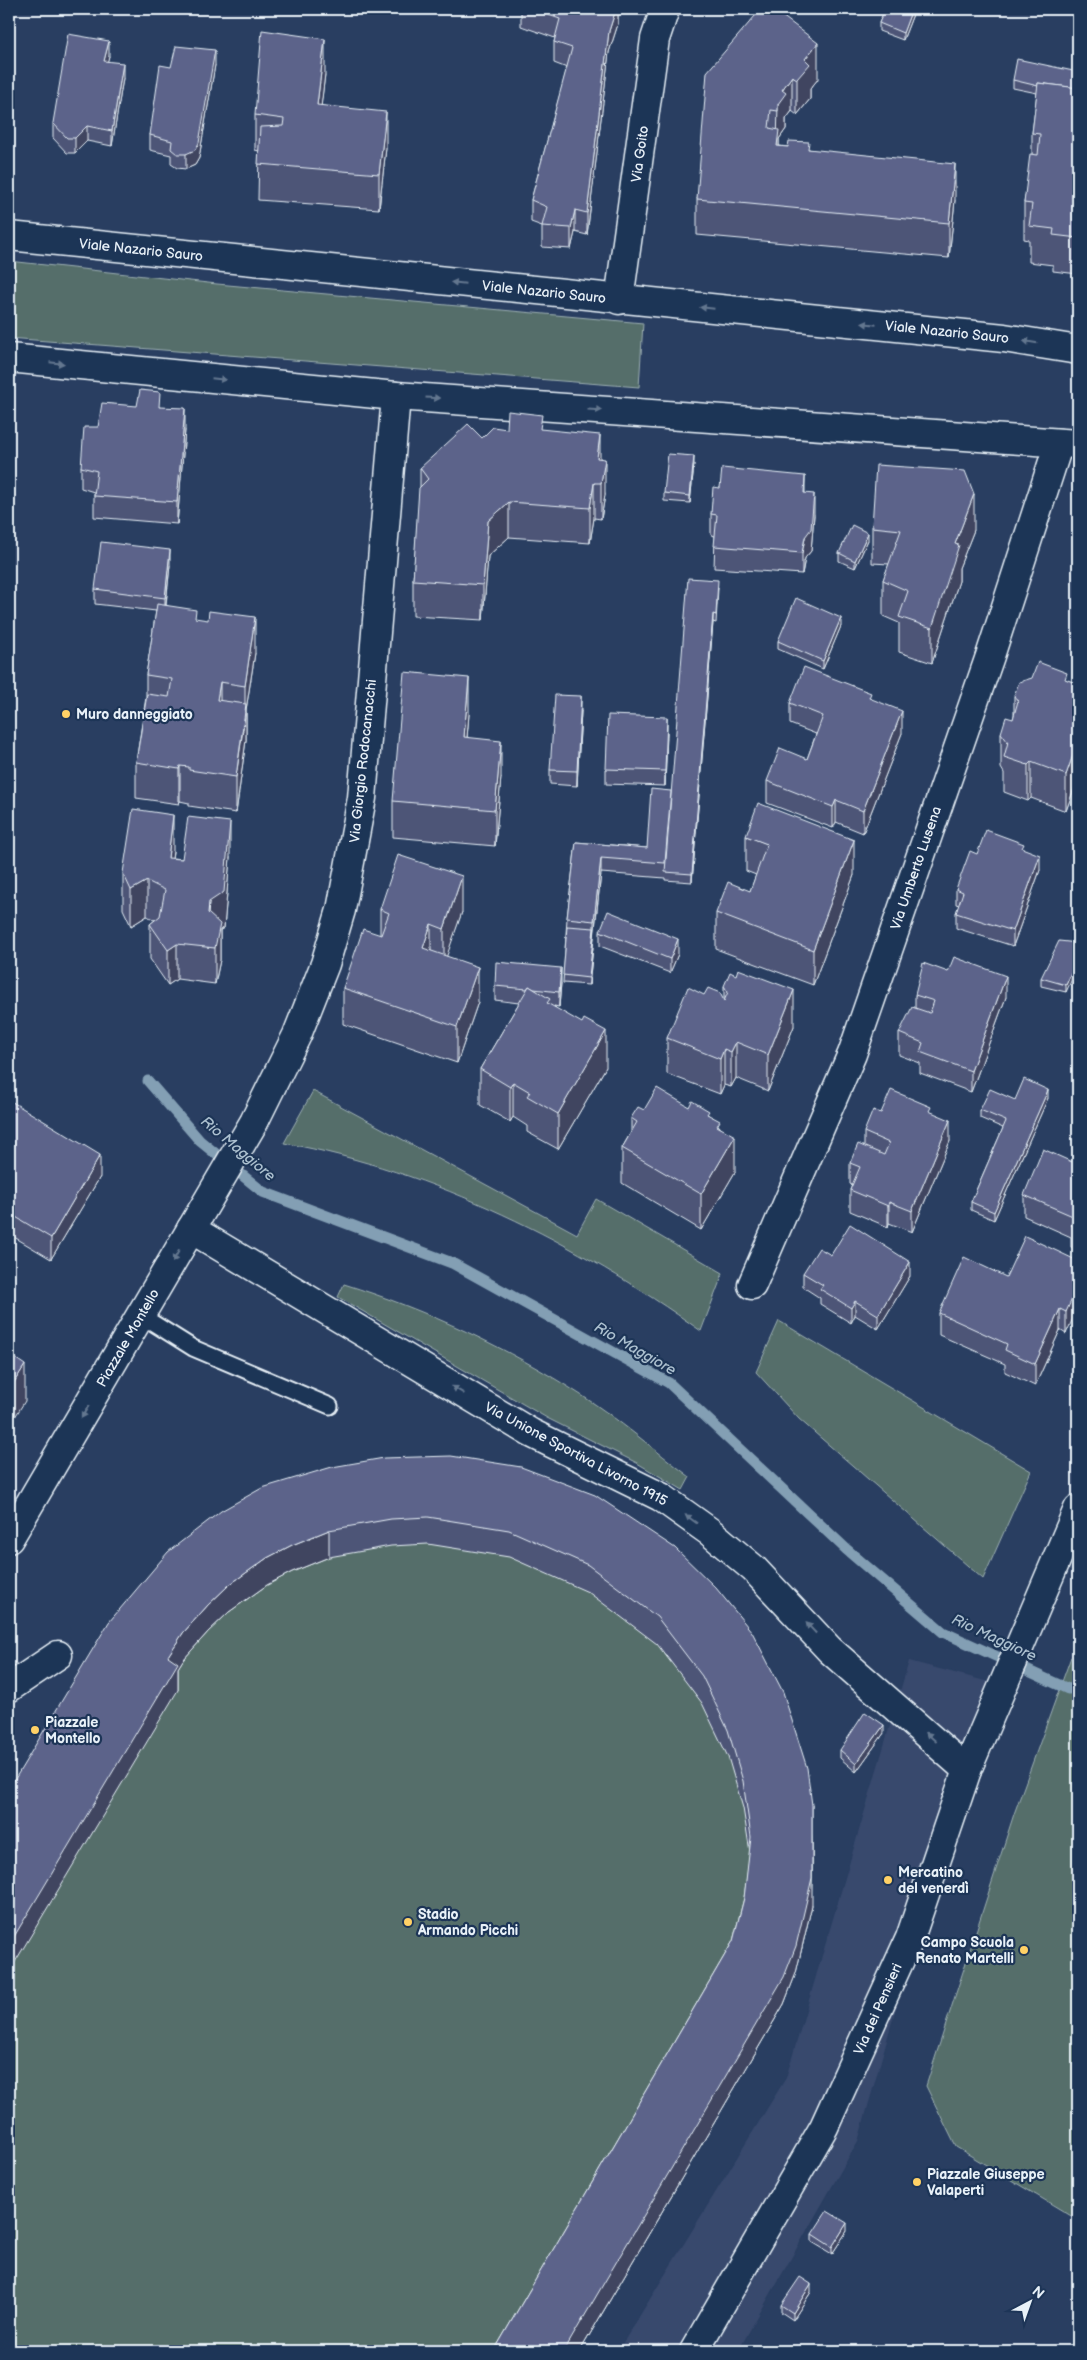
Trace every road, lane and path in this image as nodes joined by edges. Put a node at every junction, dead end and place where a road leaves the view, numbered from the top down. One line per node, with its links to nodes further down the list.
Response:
1 (665, 9): 3 (street, Via Goito)
2 (9, 236): 3 (street, Viale Nazario Sauro, one-way to 2)
3 (620, 300): 4 (street, Viale Nazario Sauro, one-way to 3)
4 (1078, 350)
5 (9, 358): 6 (street, one-way to 6)
6 (396, 396): 7 (street, one-way to 7); 8 (street, Via Giorgio Rodocanacchi)
7 (1069, 444): 9 (street, Via Umberto Lusena)
8 (200, 1212): 10 (street, Piazzale Montello, one-way to 10); 16 (street, Via Unione Sportiva Livorno 1915, one-way to 8)
9 (752, 1285)
10 (142, 1316): 11 (lane); 13 (street, Piazzale Montello, one-way to 13)
11 (330, 1406)
12 (1078, 1509): 16 (street, Via dei Pensieri)
13 (9, 1539)
14 (58, 1655): 15 (street)
15 (9, 1688)
16 (968, 1770): 17 (street, Via dei Pensieri)
17 (694, 2351)

